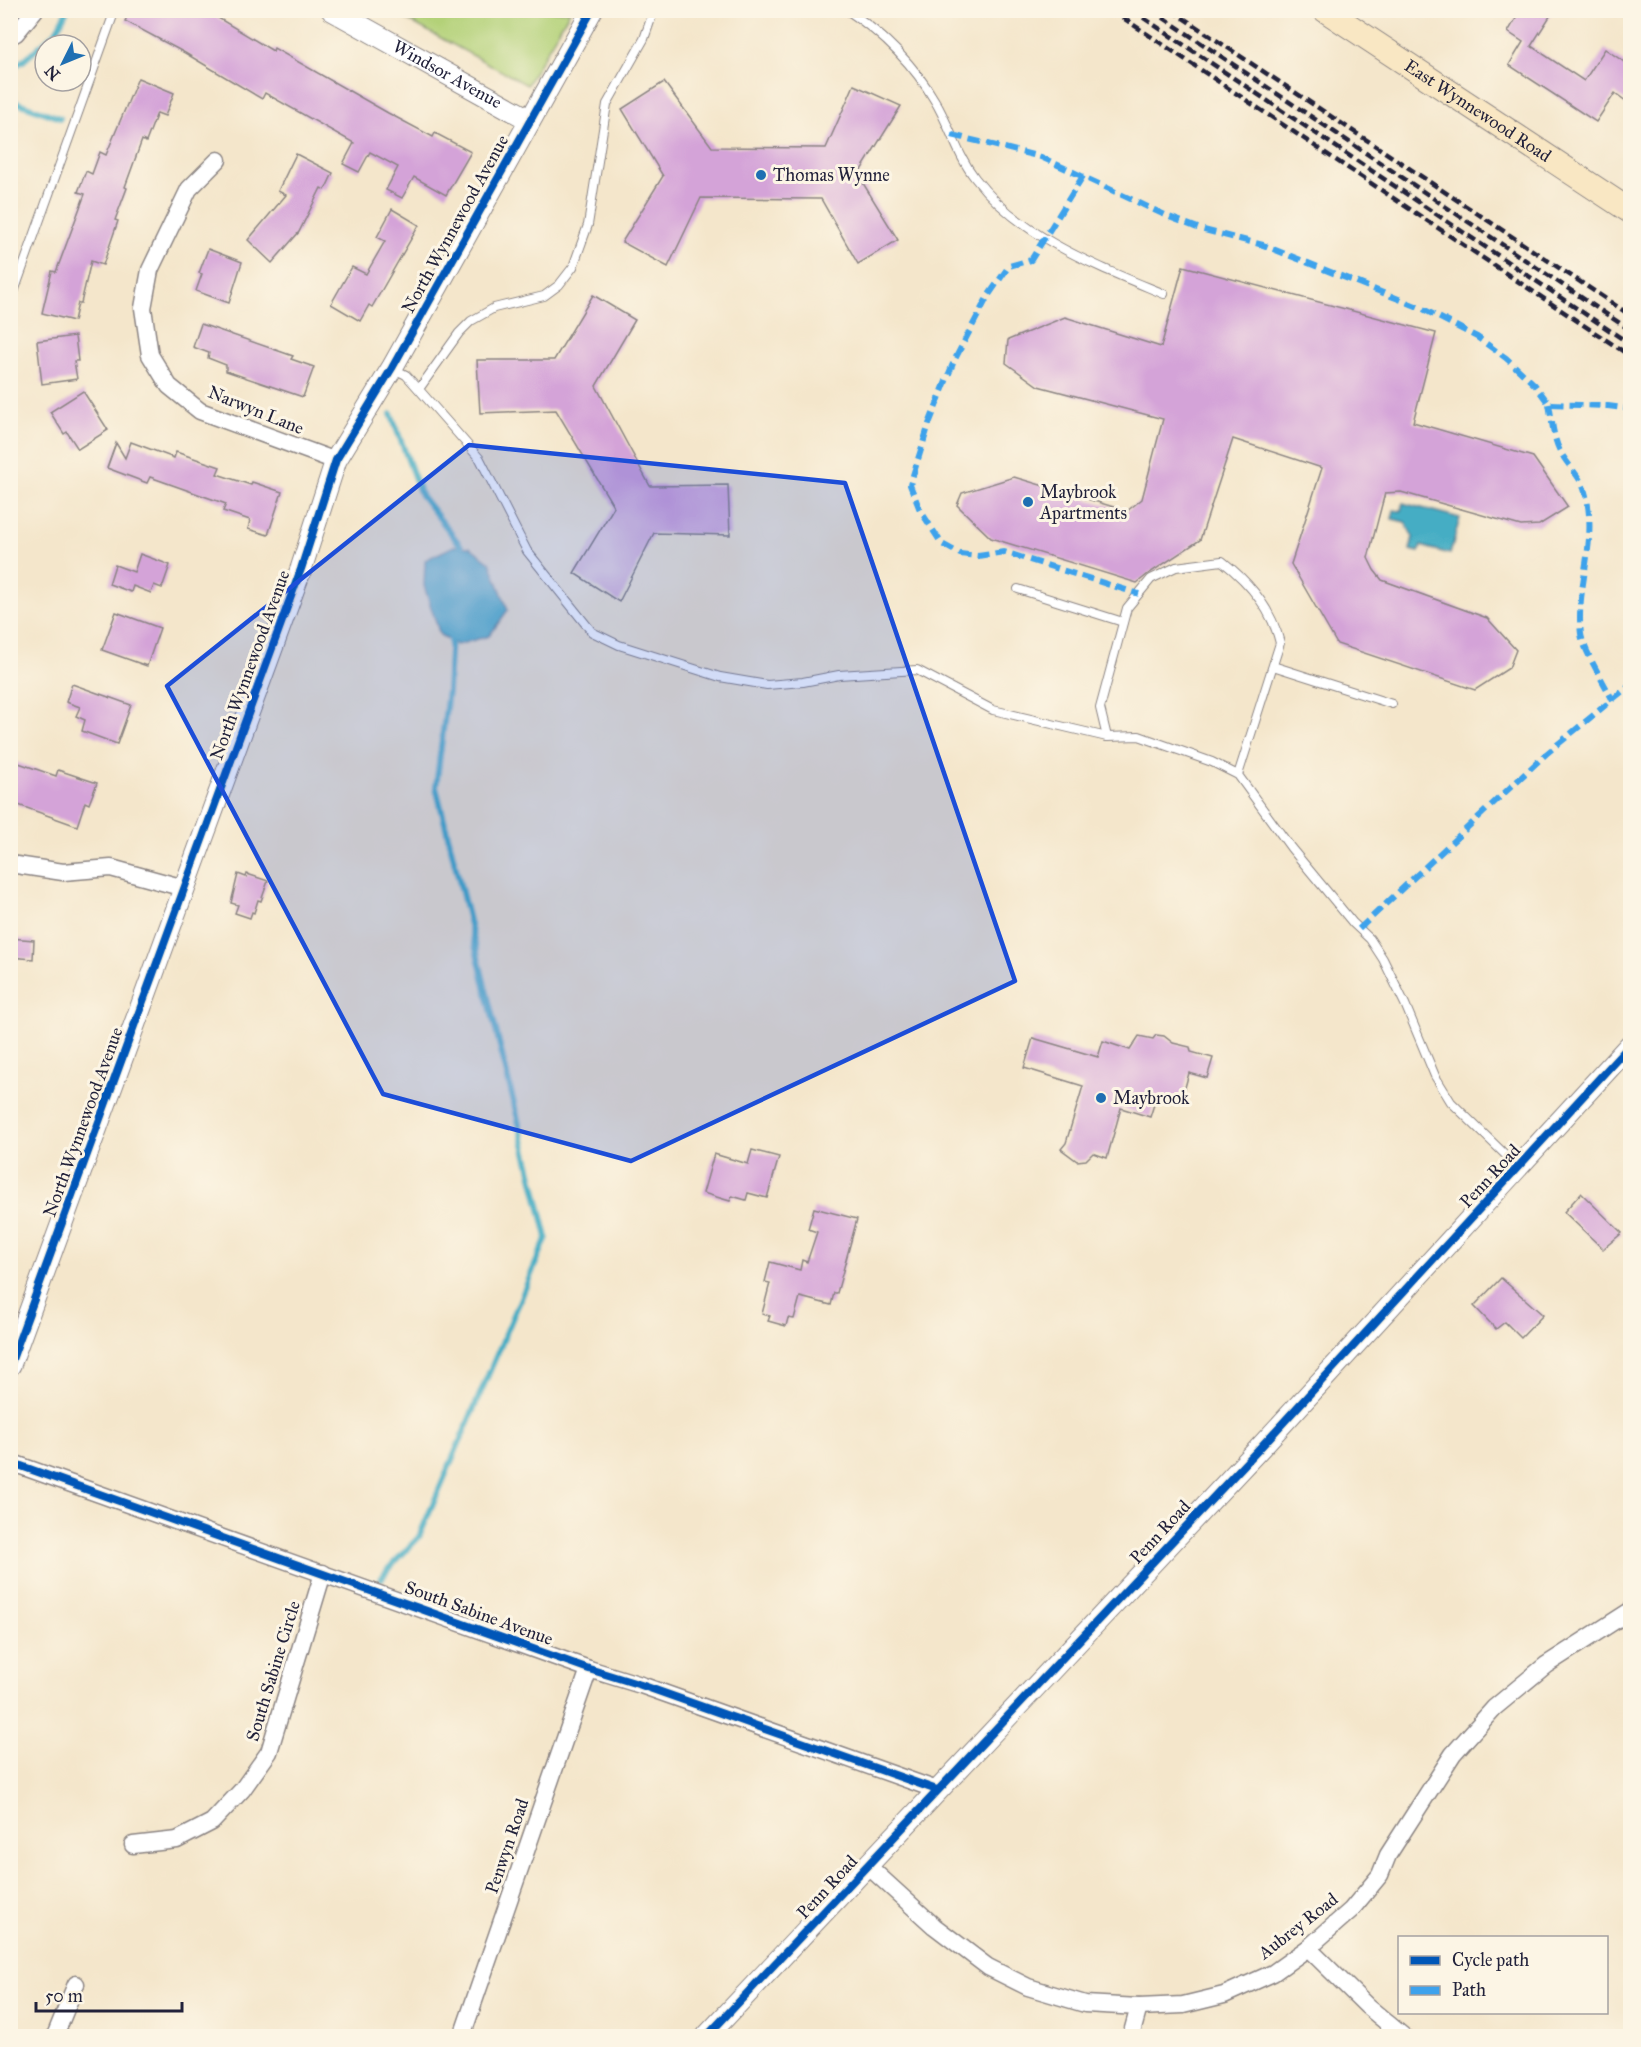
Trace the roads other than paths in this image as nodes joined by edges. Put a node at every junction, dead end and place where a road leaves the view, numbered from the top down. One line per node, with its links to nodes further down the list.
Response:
1 (35, 10): 8 (street)
2 (115, 10): 13 (lane)
3 (332, 10): 9 (street, Windsor Avenue)
4 (592, 10): 9 (street, North Wynnewood Avenue)
5 (654, 10): 15 (lane)
6 (847, 10): 12 (lane)
7 (1325, 10): 11 (main road, East Wynnewood Road)
8 (10, 36)
9 (530, 120): 14 (street, North Wynnewood Avenue)
10 (218, 160): 16 (street, Narwyn Lane)
11 (1630, 211)
12 (1164, 294)
13 (10, 303)
14 (392, 368): 15 (lane); 16 (street, North Wynnewood Avenue)
15 (419, 388): 21 (lane)
16 (336, 461): 24 (street, North Wynnewood Avenue)
17 (1018, 589): 18 (lane)
18 (1124, 621): 19 (lane); 21 (lane)
19 (1273, 666): 20 (lane); 22 (lane)
20 (1392, 704)
21 (1107, 737): 22 (lane)
22 (1238, 775): 26 (lane)
23 (10, 864): 24 (street)
24 (184, 888): 27 (street, North Wynnewood Avenue)
25 (1630, 1045): 26 (street, Penn Road)
26 (1518, 1167): 32 (street, Penn Road)
27 (10, 1365)
28 (10, 1462): 29 (street, South Sabine Avenue)
29 (323, 1573): 31 (street, South Sabine Avenue); 33 (street, South Sabine Circle)
30 (1630, 1611): 35 (street, Aubrey Road)
31 (589, 1669): 32 (street, South Sabine Avenue); 39 (street, Penwyn Road)
32 (937, 1790): 34 (street, Penn Road)
33 (133, 1845)
34 (868, 1866): 37 (street, Aubrey Road); 40 (street, Penn Road)
35 (1308, 1948): 37 (street, Aubrey Road); 42 (street)
36 (76, 1984): 38 (street)
37 (1139, 2007): 41 (street)
38 (55, 2037)
39 (462, 2037)
40 (707, 2037)
41 (1131, 2037)
42 (1403, 2037)

